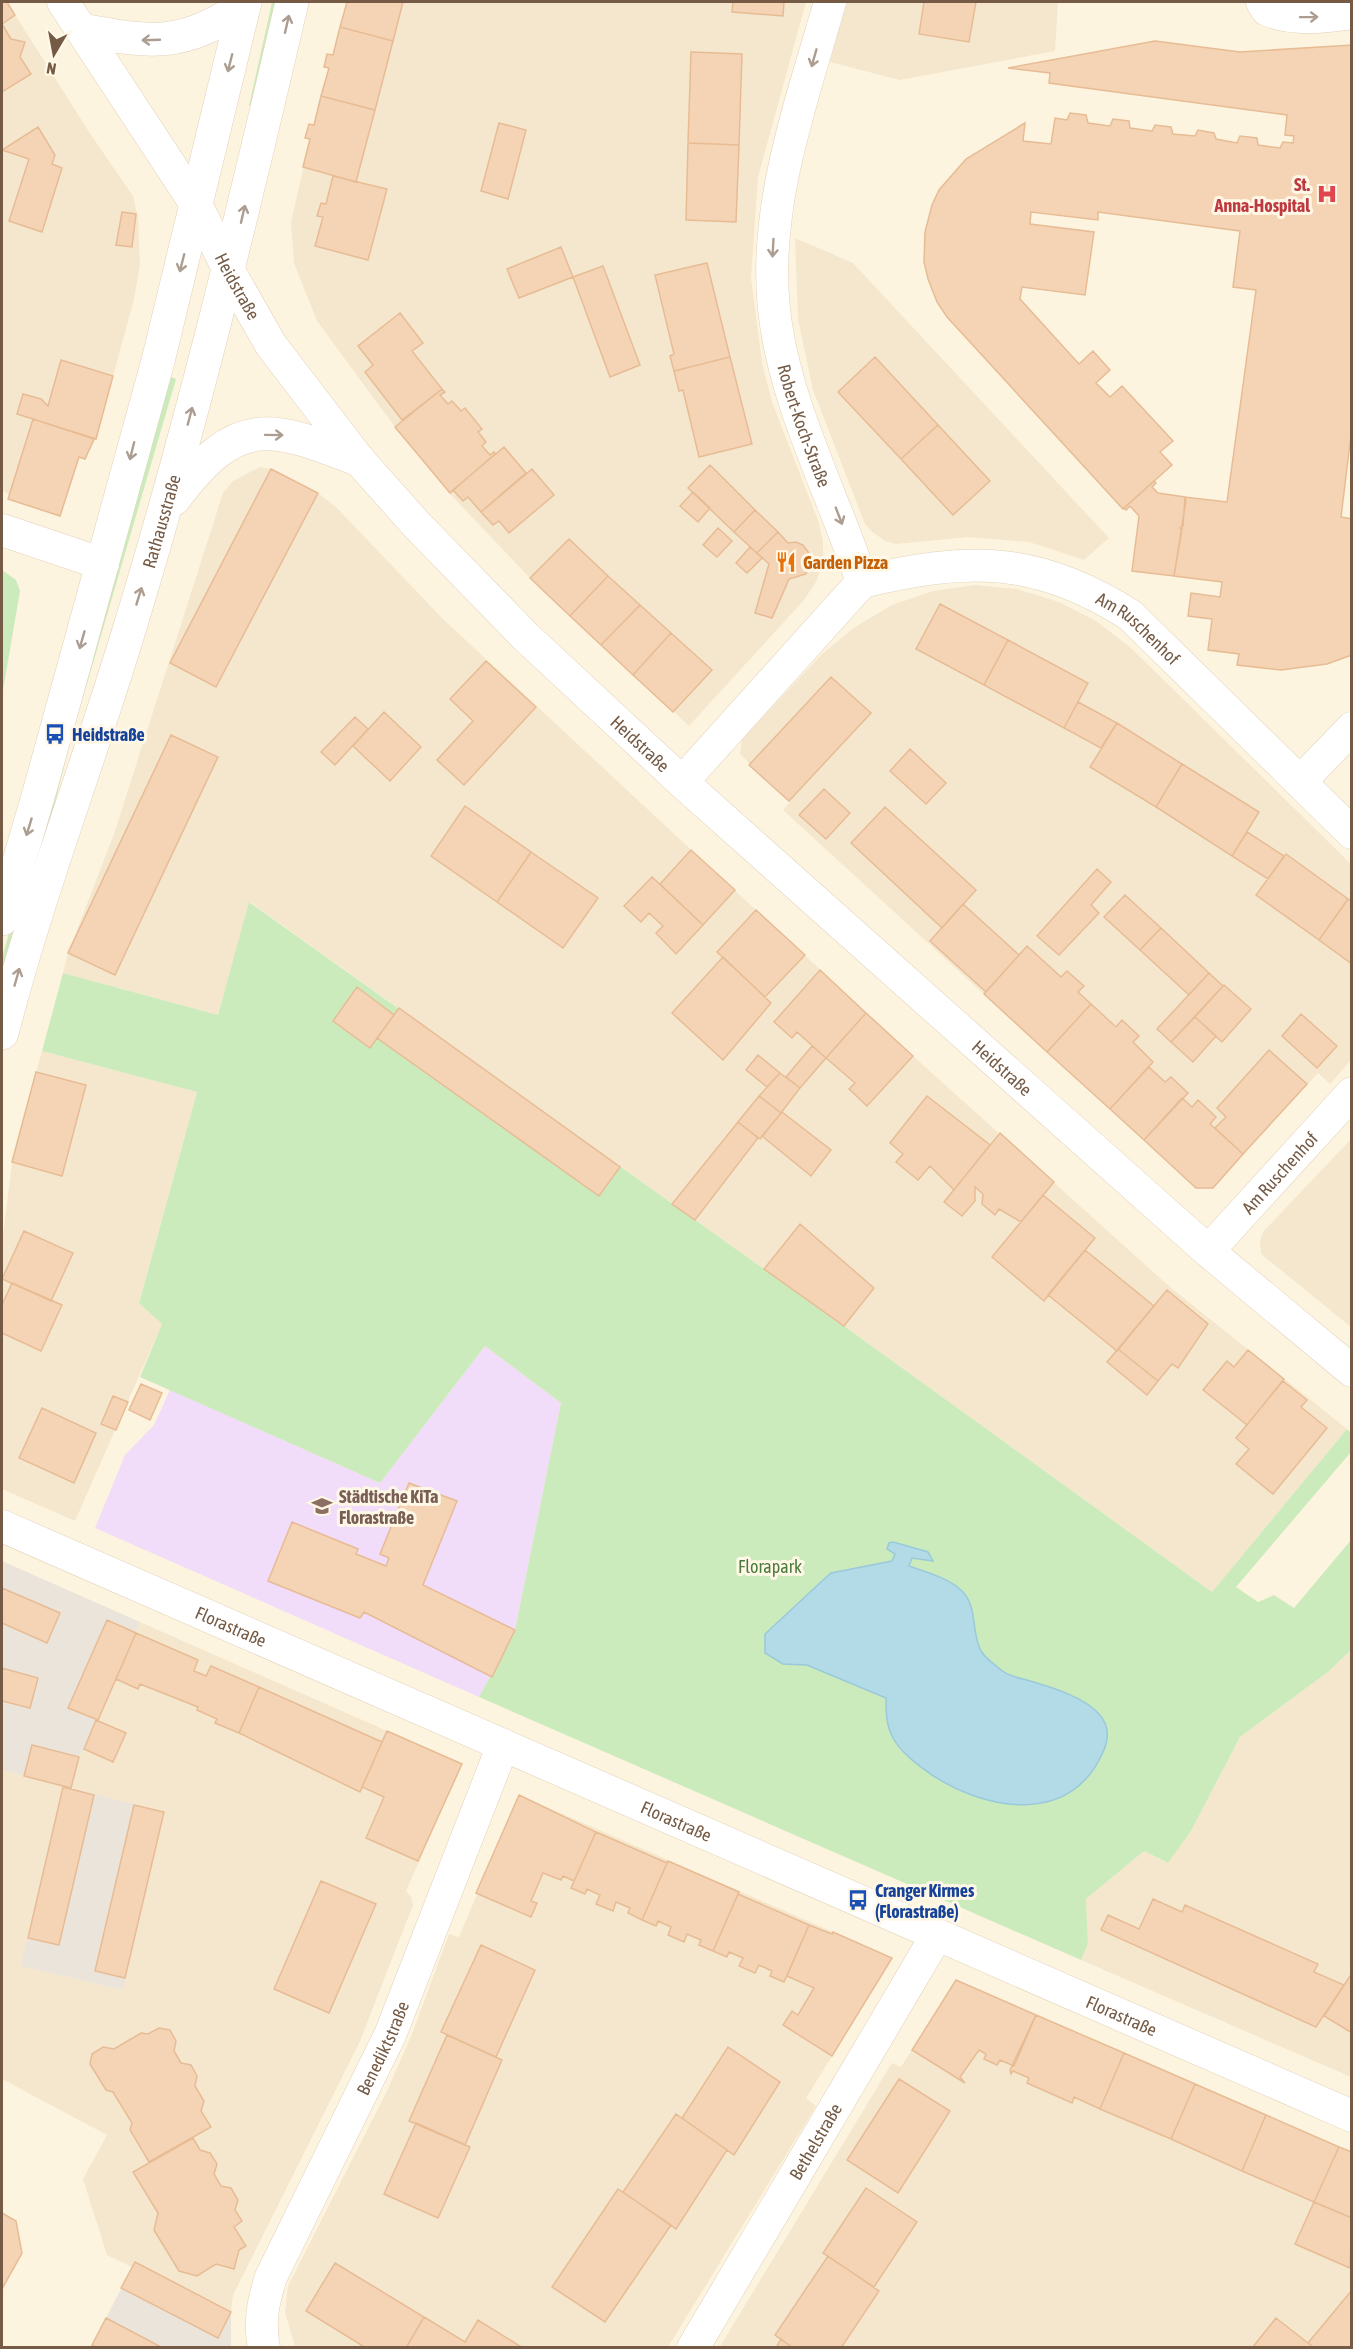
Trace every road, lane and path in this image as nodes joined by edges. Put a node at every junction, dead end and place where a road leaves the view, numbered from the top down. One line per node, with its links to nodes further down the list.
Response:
1 (63, 2): 7 (street, Heidstraße)
2 (292, 2): 9 (street, Rathausstraße, one-way to 2)
3 (830, 2): 14 (street, Robert-Koch-Straße, one-way to 14)
4 (244, 4): 7 (street, one-way to 7); 8 (street, one-way to 8)
5 (1264, 6): 6 (street, one-way to 6)
6 (1352, 13)
7 (82, 30): 8 (street, Heidstraße)
8 (197, 206): 9 (street, Heidstraße); 13 (street, one-way to 13)
9 (229, 271): 10 (street, Heidstraße); 11 (street, Rathausstraße, one-way to 9)
10 (359, 460): 11 (street, one-way to 10); 16 (street, Heidstraße)
11 (164, 513): 20 (street, Rathausstraße, one-way to 11)
12 (2, 530): 13 (street)
13 (103, 564): 19 (street, one-way to 19)
14 (862, 582): 16 (street); 17 (street, Am Ruschenhof)
15 (1352, 728): 17 (street)
16 (682, 782): 22 (street, Heidstraße)
17 (1300, 782): 18 (street, Am Ruschenhof)
18 (1352, 833)
19 (2, 919)
20 (2, 1033)
21 (1352, 1093): 22 (street, Am Ruschenhof)
22 (1208, 1251): 23 (street, Heidstraße)
23 (1352, 1371)
24 (2, 1526): 25 (street, Florastraße)
25 (503, 1745): 26 (street, Florastraße); 28 (street, Benediktstraße)
26 (938, 1935): 27 (street, Florastraße); 29 (street, Bethelstraße)
27 (1352, 2116)
28 (264, 2348)
29 (693, 2348)

